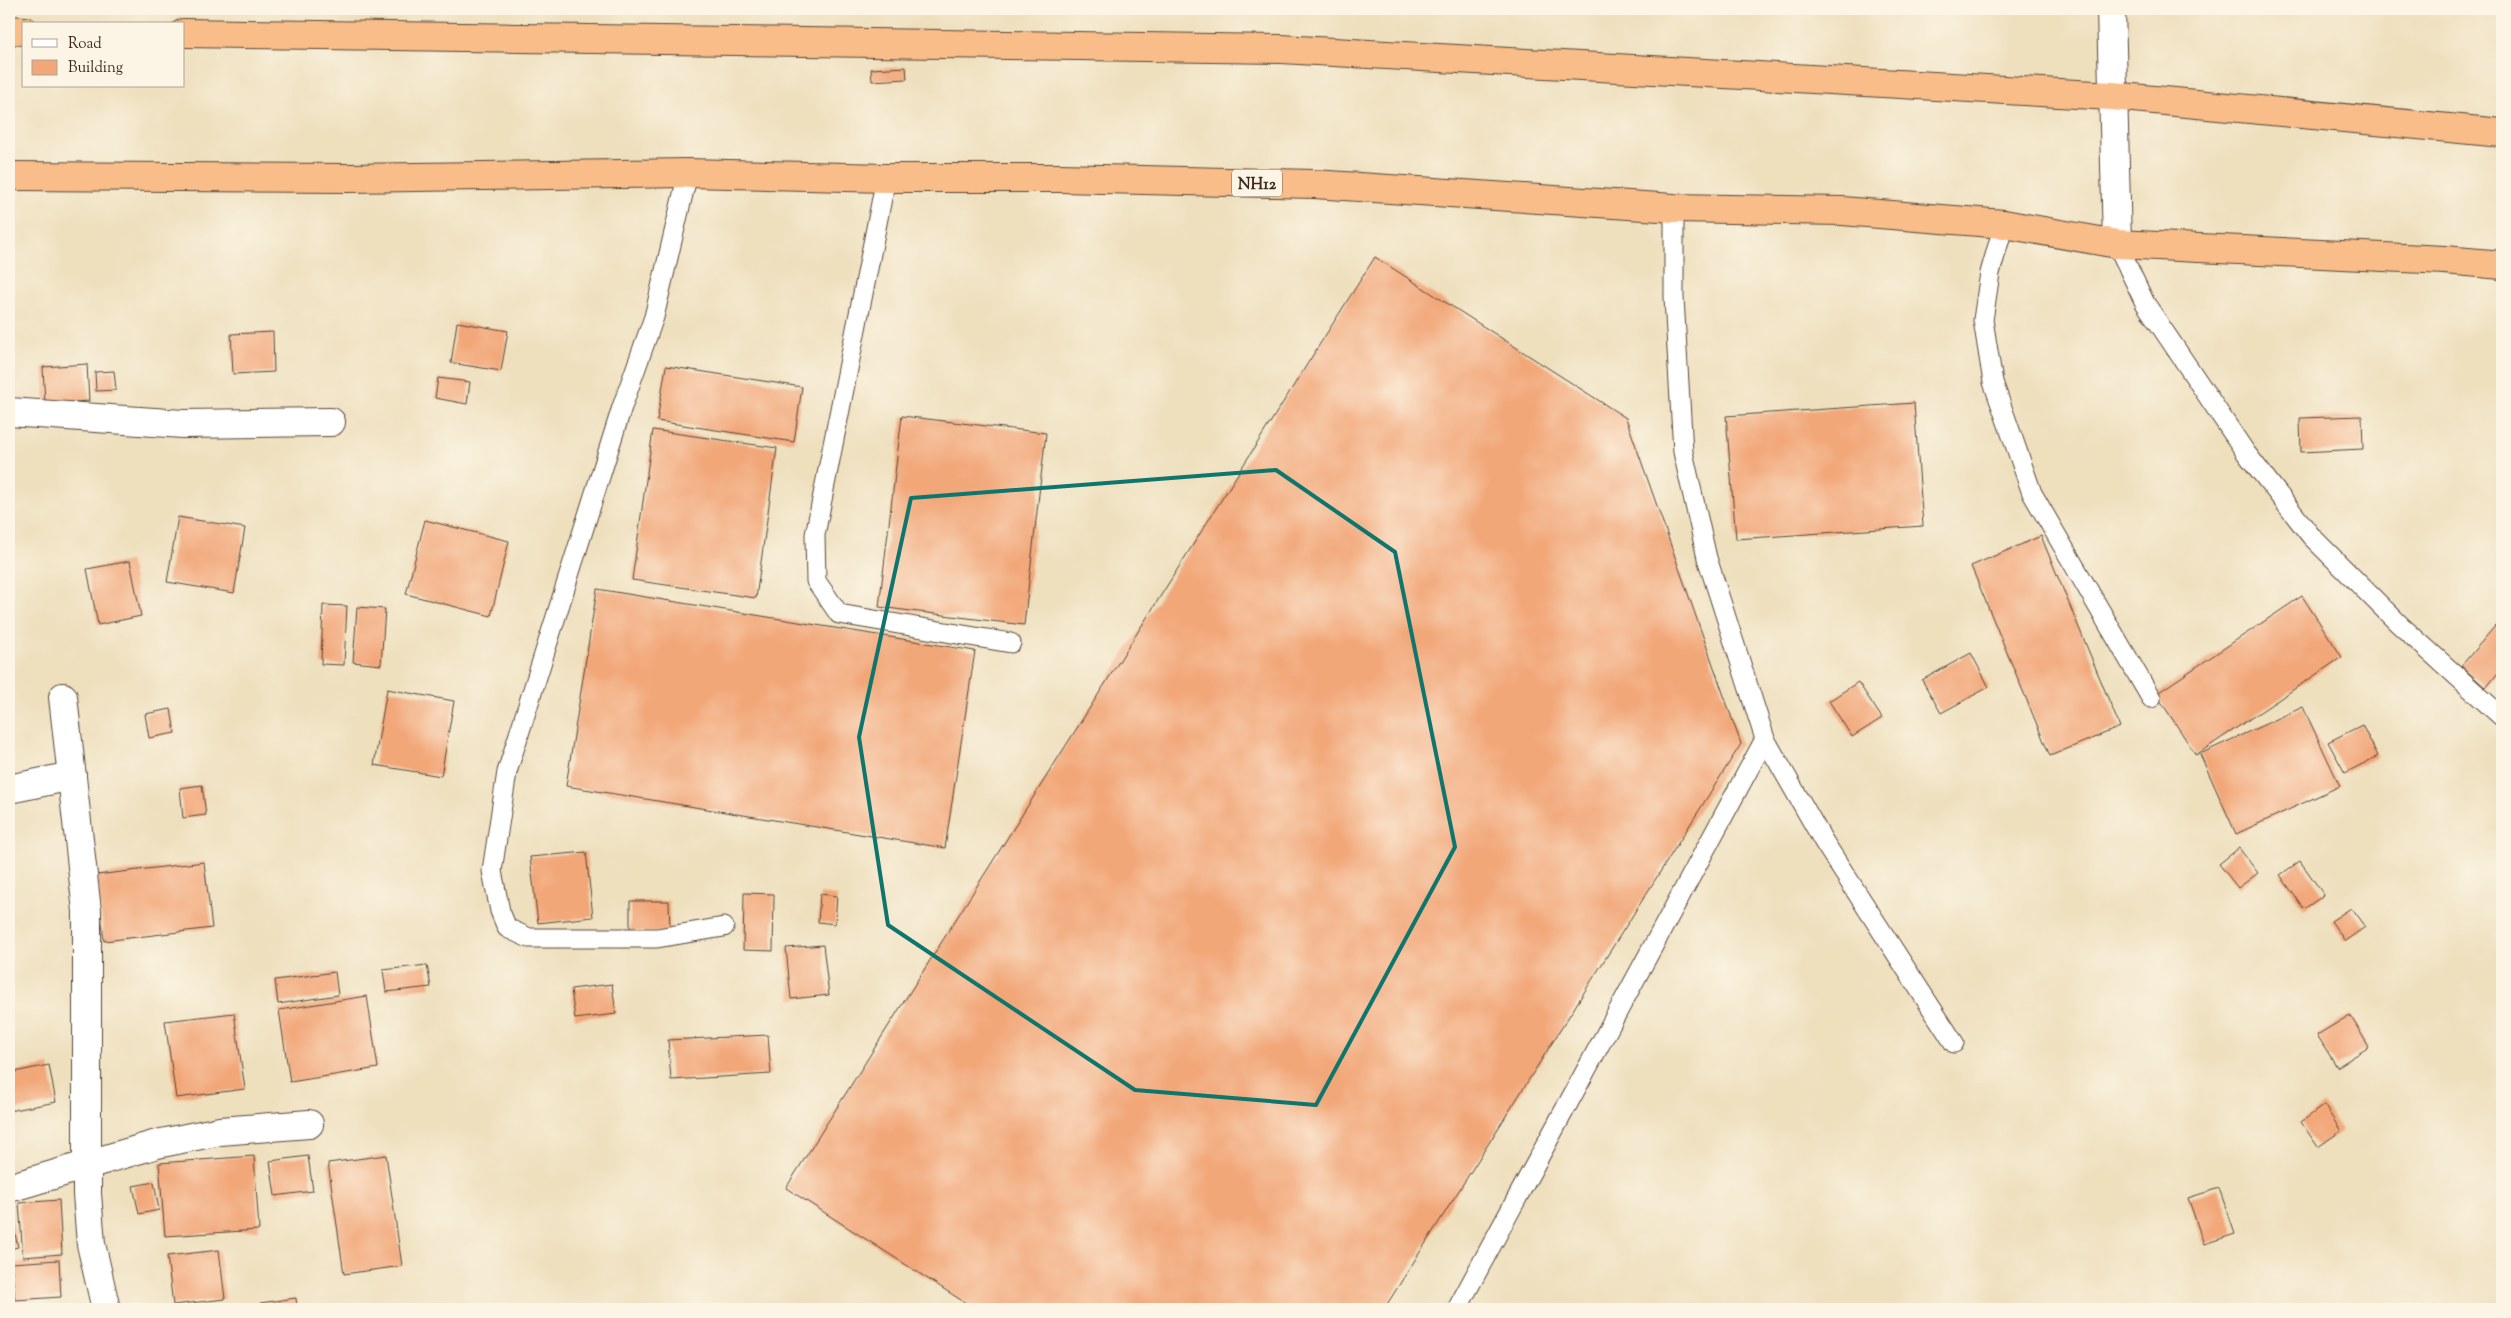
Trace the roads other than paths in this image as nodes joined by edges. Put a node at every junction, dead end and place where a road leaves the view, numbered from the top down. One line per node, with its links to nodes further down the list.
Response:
1 (2111, 9): 5 (street)
2 (9, 30): 3 (highway)
3 (22, 30)
4 (185, 33): 5 (highway)
5 (2112, 96): 6 (highway); 12 (street)
6 (2502, 134)
7 (688, 174): 8 (highway, NH12); 9 (highway, NH12); 23 (lane)
8 (9, 176)
9 (886, 178): 10 (highway, NH12); 16 (lane)
10 (1674, 208): 11 (highway, NH12); 20 (lane)
11 (2004, 224): 12 (highway, NH12); 18 (lane)
12 (2117, 244): 13 (highway, NH12); 19 (lane)
13 (2502, 266)
14 (9, 412): 15 (street)
15 (331, 422)
16 (1011, 643)
17 (63, 697): 21 (street)
18 (2151, 698)
19 (2502, 717)
20 (1765, 739): 24 (lane); 29 (lane)
21 (72, 776): 22 (street); 26 (street)
22 (9, 789)
23 (724, 927)
24 (1954, 1043)
25 (309, 1124): 26 (street)
26 (88, 1165): 27 (street); 28 (street)
27 (9, 1188)
28 (106, 1309)
29 (1457, 1309)

